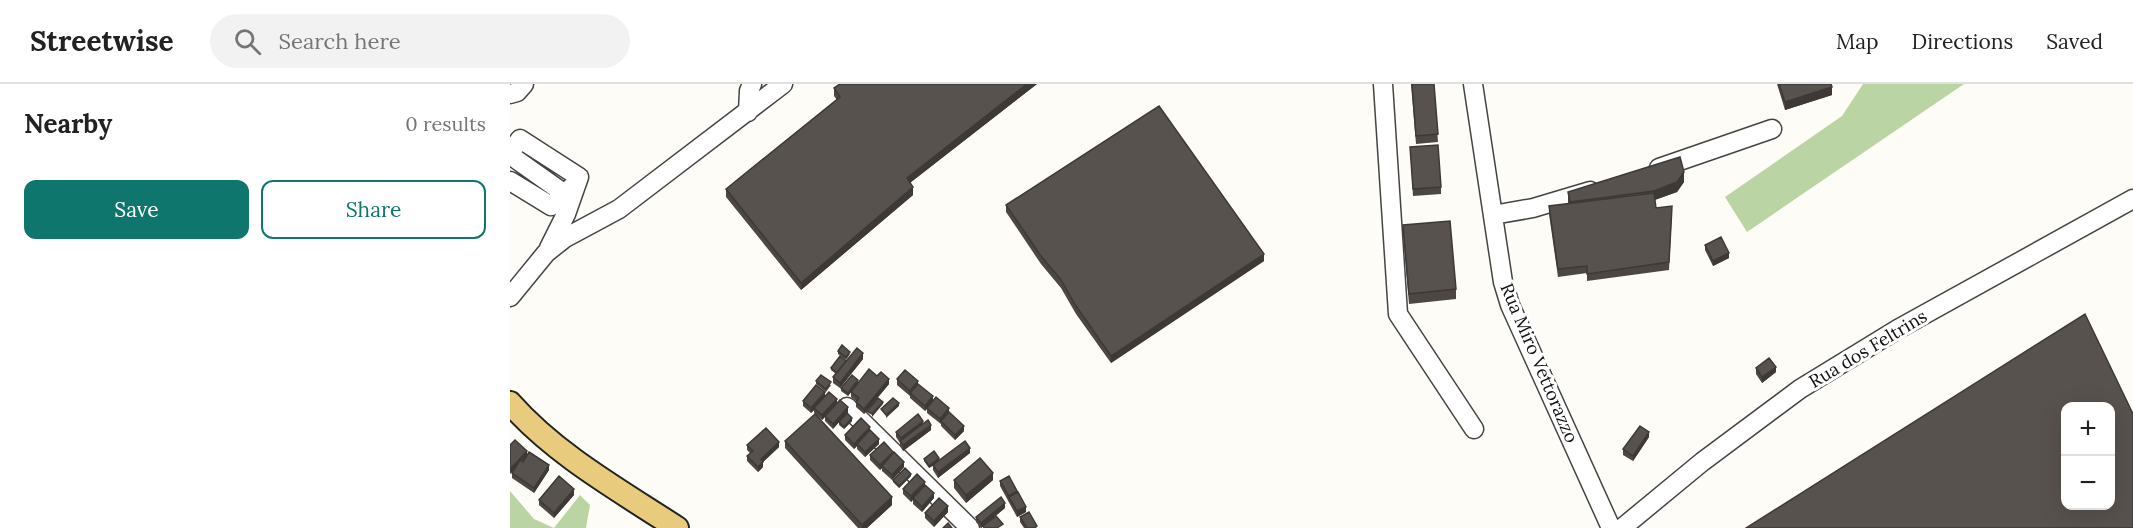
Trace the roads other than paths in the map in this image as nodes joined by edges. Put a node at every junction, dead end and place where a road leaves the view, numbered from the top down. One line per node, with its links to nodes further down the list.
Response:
1 (524, 84): 6 (street)
2 (752, 84): 7 (street)
3 (783, 84): 7 (street)
4 (1383, 84): 22 (street)
5 (1473, 84): 16 (street, Rua Miro Vettorazzo)
6 (510, 94)
7 (748, 112): 17 (street)
8 (1772, 129): 10 (street)
9 (510, 154): 12 (street); 14 (street)
10 (1641, 174)
11 (510, 181): 14 (street)
12 (579, 181): 14 (street); 17 (street)
13 (1608, 185): 16 (street)
14 (565, 194)
15 (2133, 199): 27 (street, Rua dos Feltrins)
16 (1493, 215): 26 (street, Rua Miro Vettorazzo)
17 (546, 253): 18 (street)
18 (510, 297)
19 (510, 403): 24 (main road)
20 (847, 406): 25 (street)
21 (510, 419): 23 (main road)
22 (1474, 429)
23 (661, 528)
24 (677, 528)
25 (970, 528)
26 (1611, 528)
27 (1622, 528)

